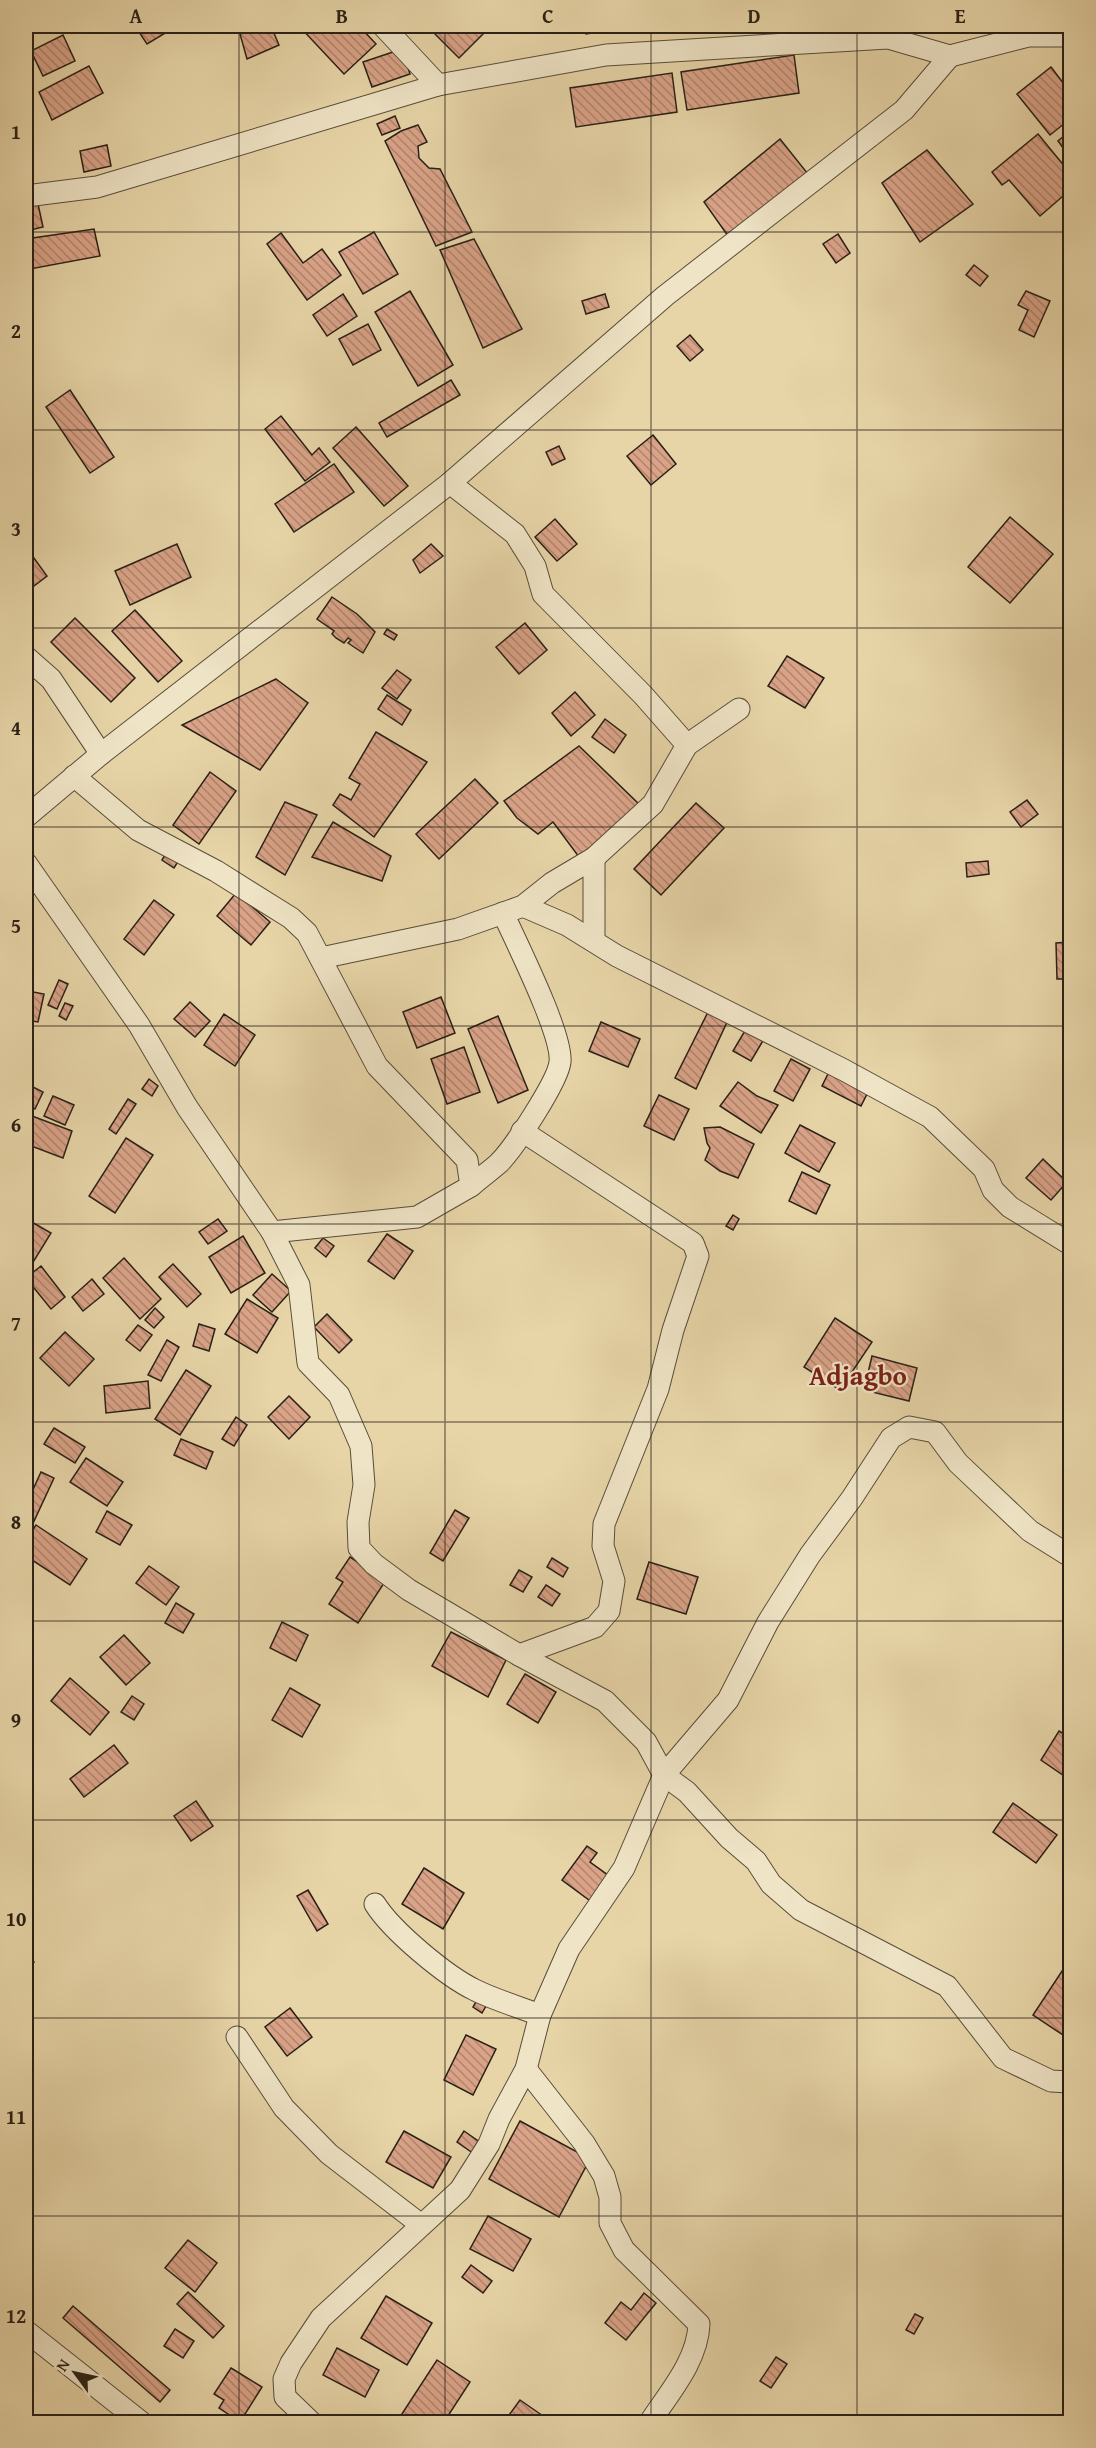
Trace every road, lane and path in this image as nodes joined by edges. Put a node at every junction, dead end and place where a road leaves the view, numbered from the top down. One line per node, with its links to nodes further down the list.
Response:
1 (383, 26): 5 (street)
2 (1029, 31): 3 (street); 4 (street)
3 (1071, 36)
4 (950, 56): 5 (street); 7 (street)
5 (438, 85): 6 (street)
6 (26, 196)
7 (450, 483): 10 (street); 11 (street)
8 (26, 657): 11 (street)
9 (739, 709): 10 (street)
10 (687, 745): 14 (street)
11 (101, 754): 12 (street)
12 (74, 776): 13 (street); 18 (street)
13 (26, 817)
14 (594, 858): 16 (street); 17 (street)
15 (26, 863): 21 (street)
16 (513, 910): 17 (street); 18 (street); 19 (street)
17 (594, 941): 22 (street)
18 (321, 958): 20 (street)
19 (522, 1131): 20 (street); 24 (street)
20 (471, 1186): 21 (street)
21 (272, 1232): 24 (street)
22 (1071, 1244)
23 (1071, 1556): 25 (street)
24 (519, 1655): 25 (street)
25 (664, 1775): 27 (street); 30 (street)
26 (375, 1904): 27 (street)
27 (540, 2014): 29 (street)
28 (237, 2037): 31 (street)
29 (526, 2069): 31 (street); 35 (street)
30 (1071, 2082)
31 (420, 2224): 34 (street)
32 (26, 2331): 33 (street)
33 (141, 2422)
34 (311, 2422)
35 (650, 2422)

